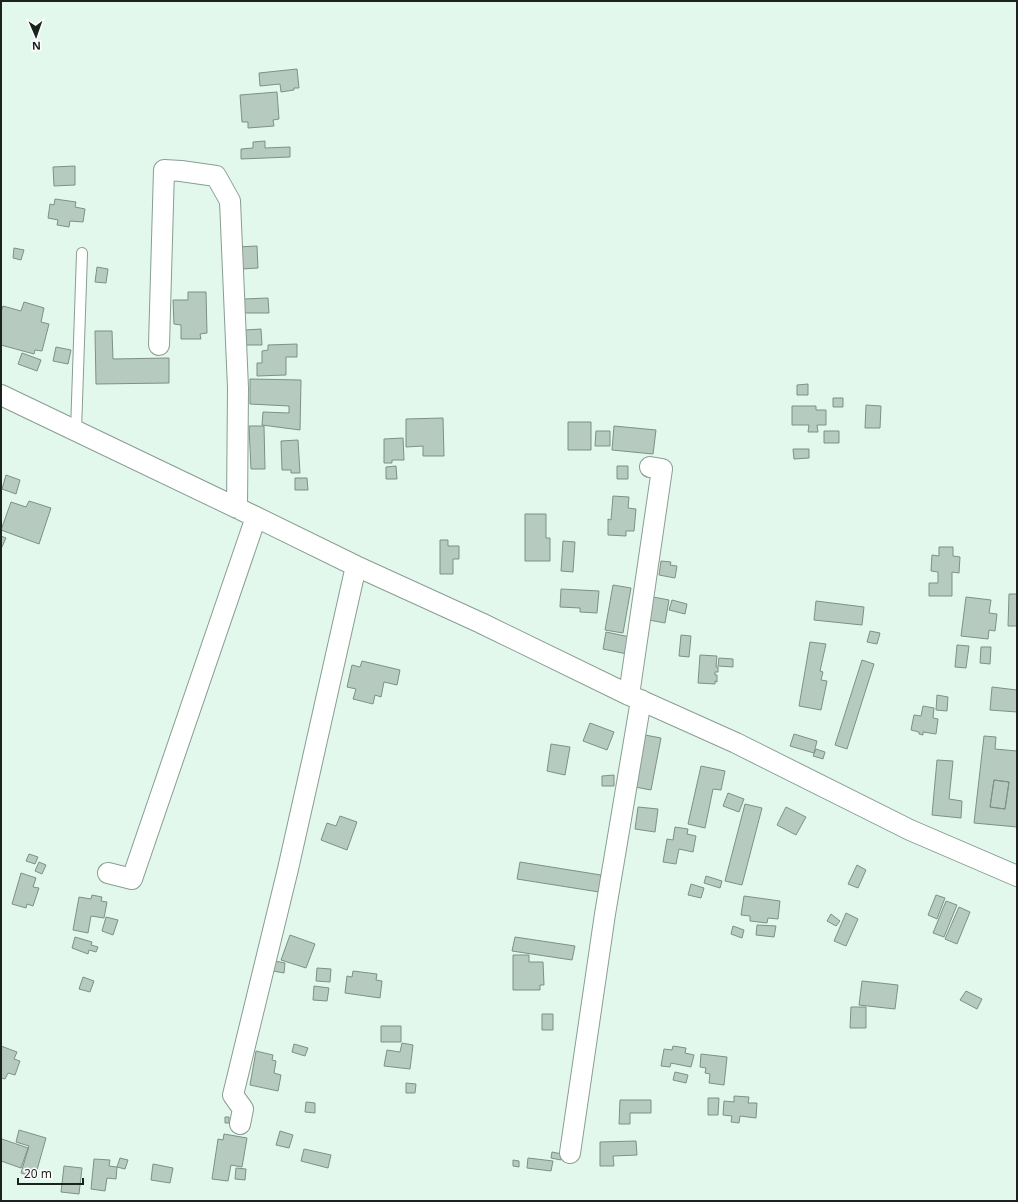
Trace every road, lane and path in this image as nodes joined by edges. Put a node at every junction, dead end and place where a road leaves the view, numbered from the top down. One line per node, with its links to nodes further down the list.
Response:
1 (82, 253): 4 (lane)
2 (159, 345): 6 (street)
3 (1, 395): 4 (street)
4 (76, 431): 6 (street)
5 (650, 467): 9 (street)
6 (237, 508): 7 (street)
7 (256, 517): 8 (street); 10 (street)
8 (356, 566): 9 (street); 12 (street)
9 (635, 697): 11 (street); 13 (street)
10 (108, 873)
11 (1017, 876)
12 (240, 1124)
13 (570, 1153)

